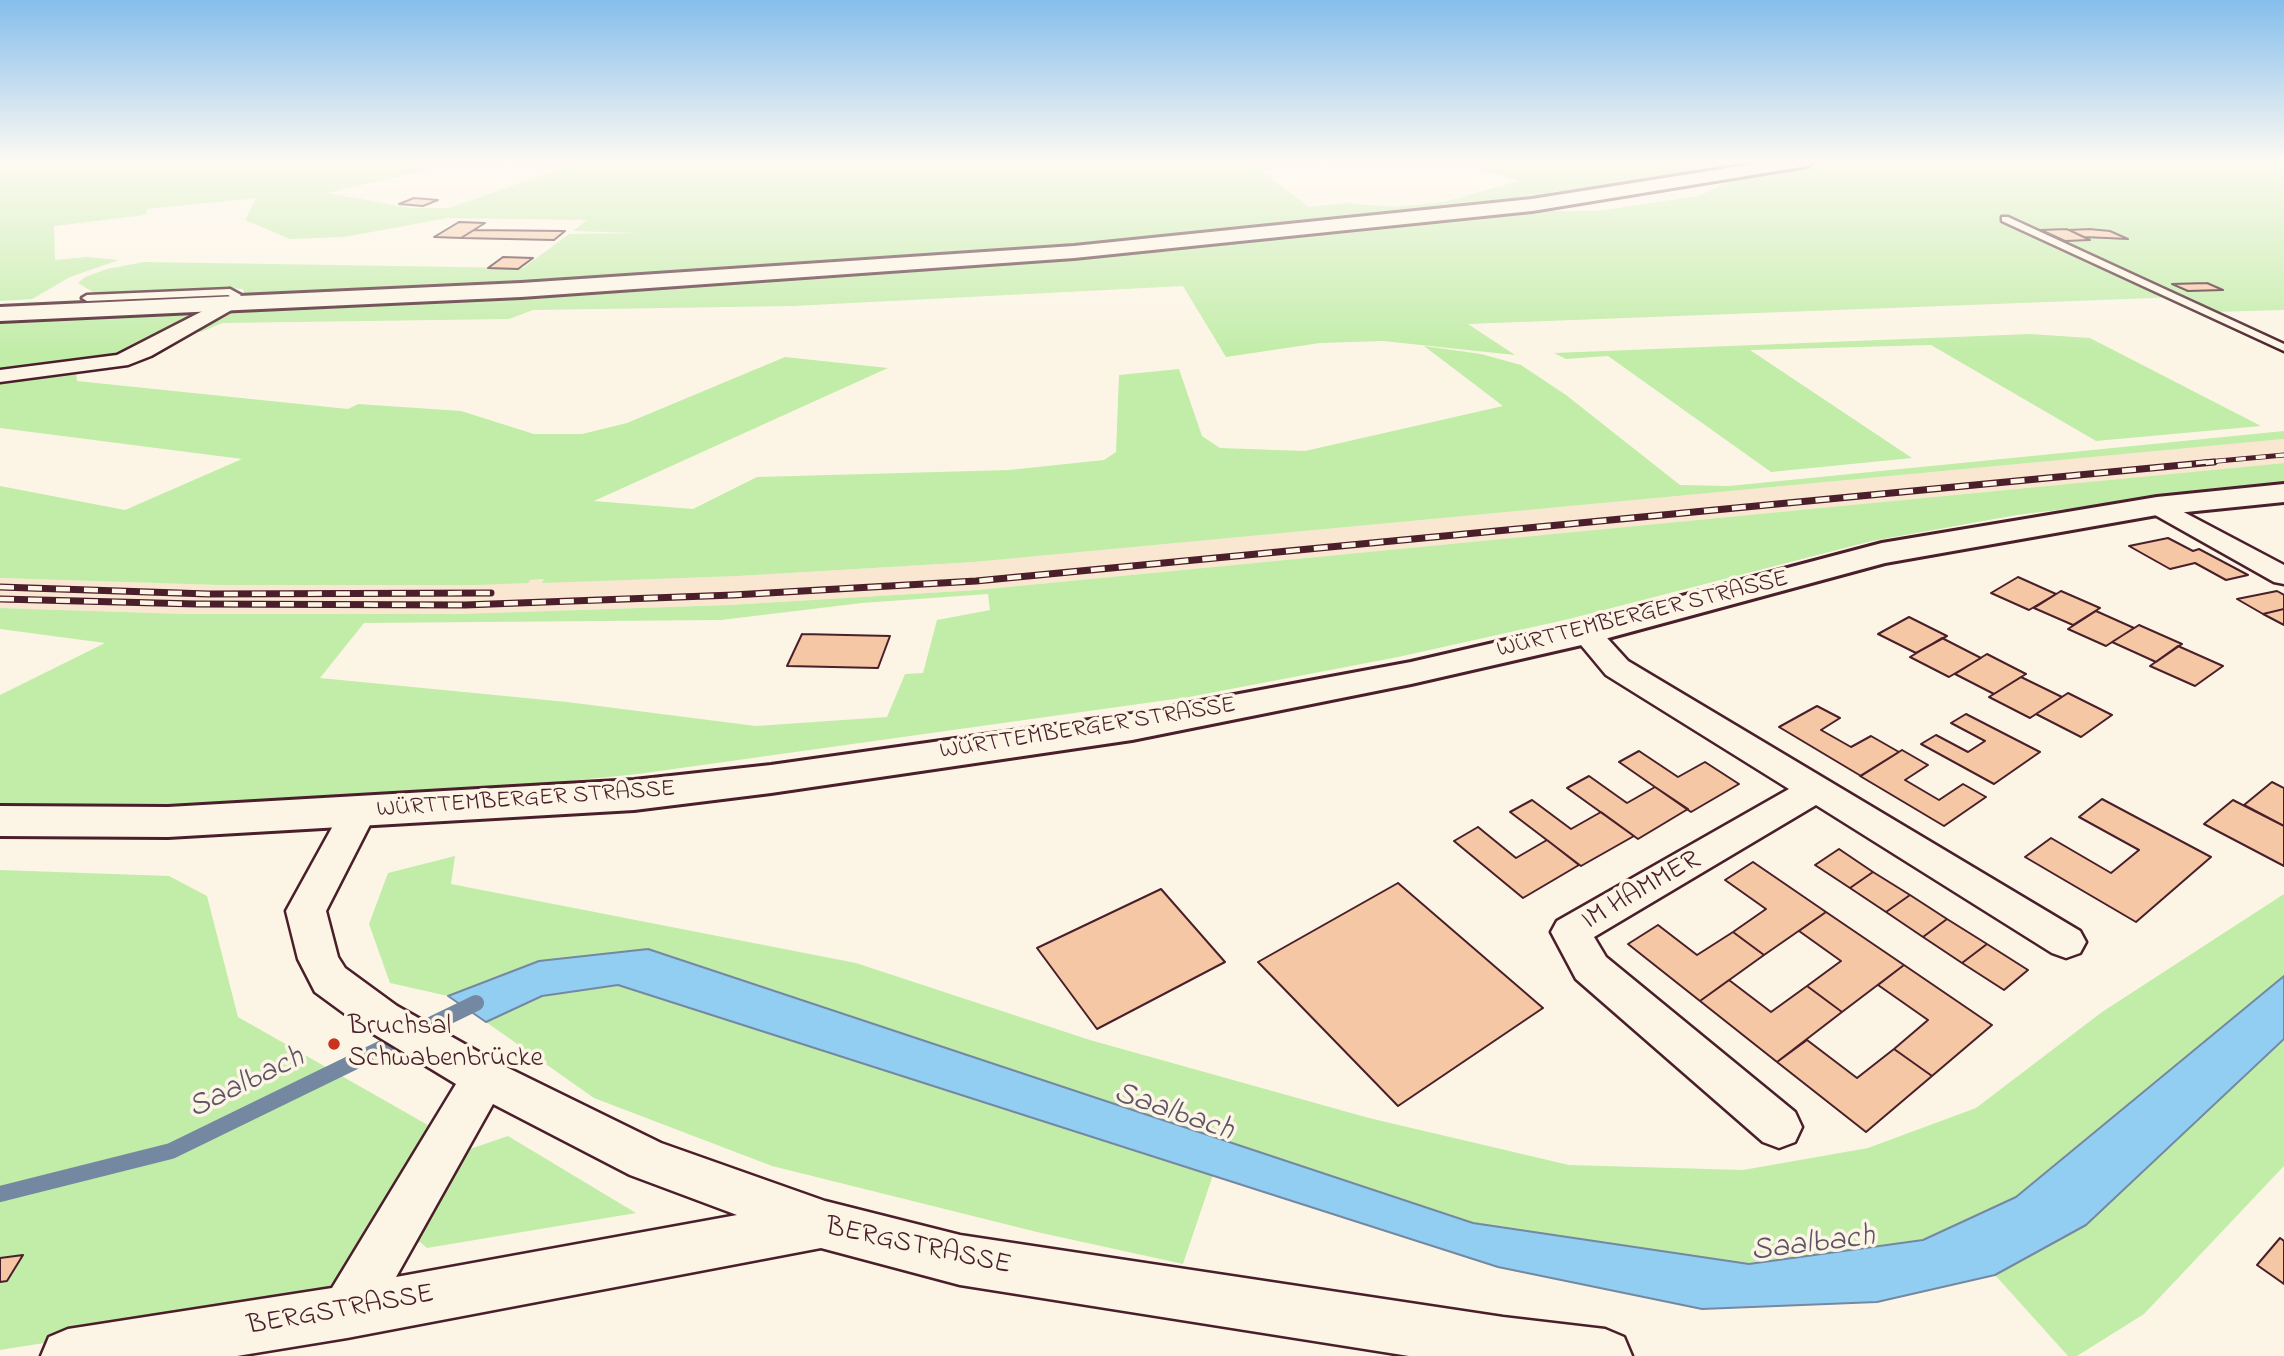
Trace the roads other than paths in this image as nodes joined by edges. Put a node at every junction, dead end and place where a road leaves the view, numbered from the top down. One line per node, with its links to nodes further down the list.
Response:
1 (1350, 224): 4 (main road)
2 (2016, 224): 6 (lane)
3 (87, 298): 4 (lane)
4 (228, 304): 5 (main road); 7 (street)
5 (0, 314)
6 (2284, 348)
7 (0, 376)
8 (2284, 493): 9 (main road, WÜRTTEMBERGER STRASSE)
9 (2157, 506): 10 (street); 11 (main road, WÜRTTEMBERGER STRASSE)
10 (2284, 576)
11 (1586, 632): 12 (street); 13 (main road, WÜRTTEMBERGER STRASSE)
12 (1815, 790): 15 (street); 17 (street, IM HAMMER)
13 (358, 813): 14 (main road, WÜRTTEMBERGER STRASSE); 16 (street)
14 (0, 821)
15 (2066, 942)
16 (466, 1067): 18 (street); 19 (street)
17 (1779, 1126)
18 (821, 1224): 19 (street, BERGSTRASSE); 21 (street, BERGSTRASSE)
19 (348, 1312): 20 (street, BERGSTRASSE)
20 (68, 1356)
21 (1605, 1356)

